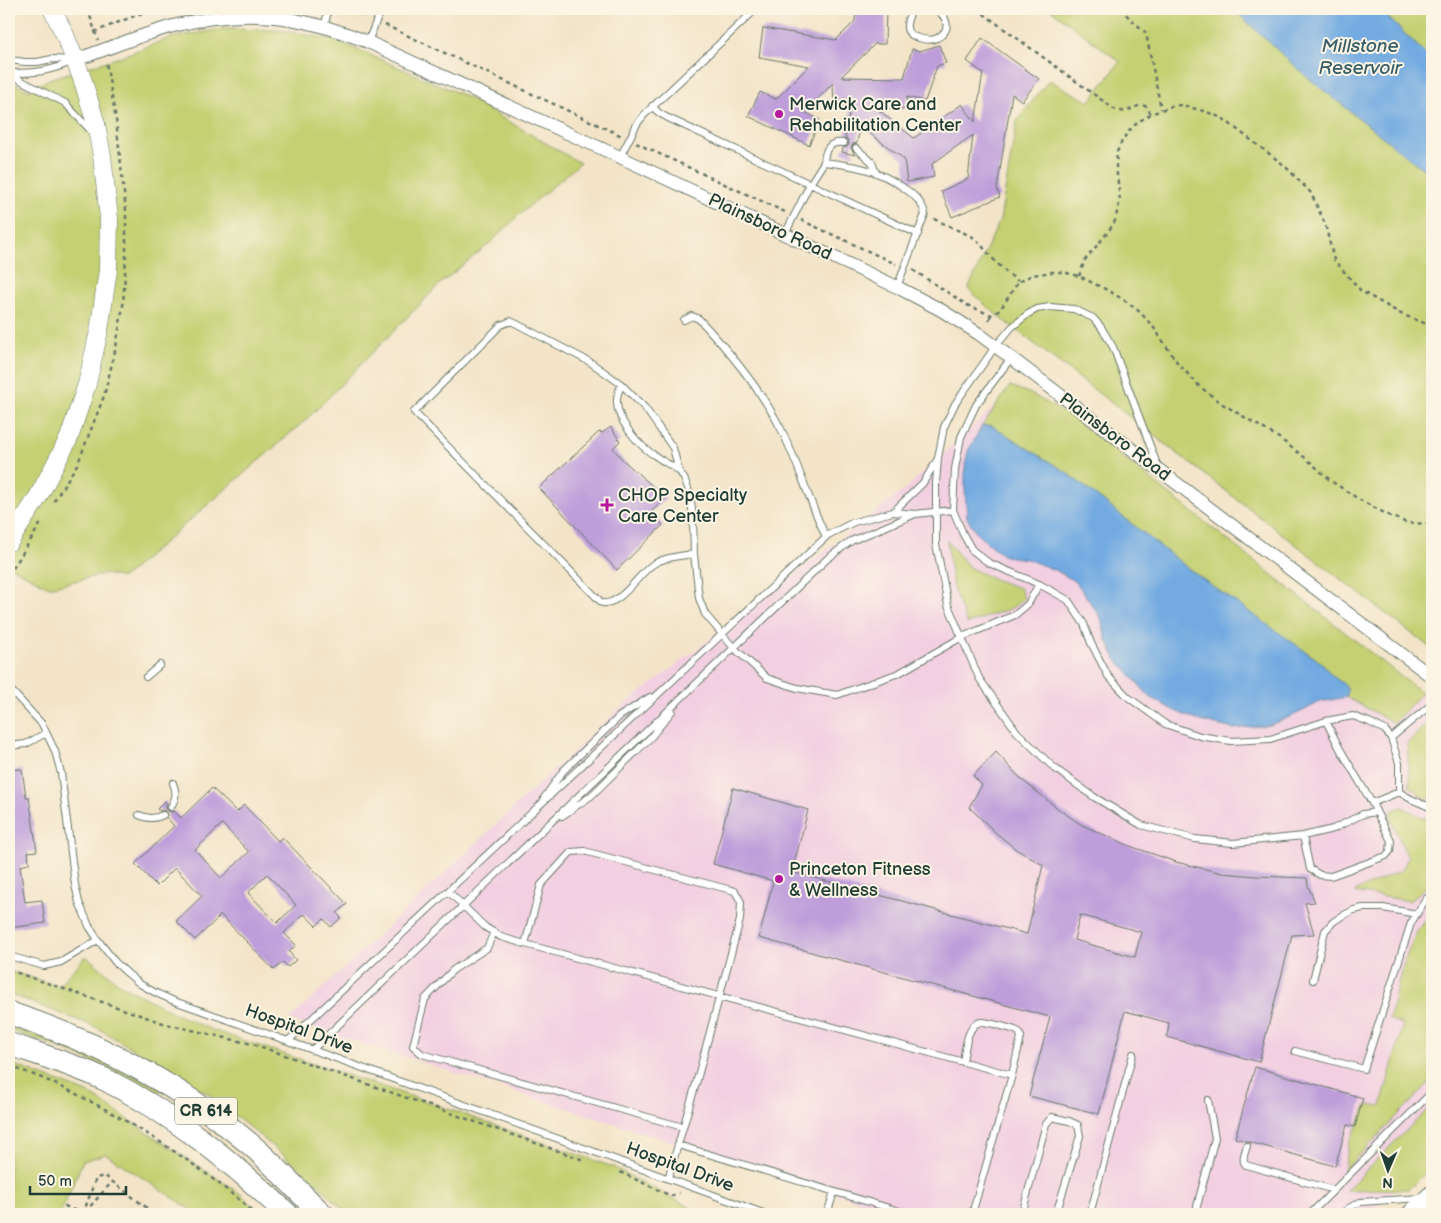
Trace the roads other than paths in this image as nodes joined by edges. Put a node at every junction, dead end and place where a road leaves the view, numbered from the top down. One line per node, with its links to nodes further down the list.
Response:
1 (52, 9): 13 (street)
2 (328, 9): 10 (lane)
3 (381, 9): 11 (lane)
4 (756, 9): 15 (lane)
5 (912, 9): 9 (lane)
6 (934, 9): 9 (lane)
7 (948, 9): 9 (lane)
8 (264, 12): 10 (street, Plainsboro Road); 13 (street, Plainsboro Road)
9 (945, 17)
10 (324, 26): 11 (street, Plainsboro Road)
11 (368, 42): 19 (street, Plainsboro Road)
12 (9, 60): 13 (lane)
13 (75, 60): 14 (lane); 16 (street)
14 (10, 73): 16 (lane)
15 (652, 106): 19 (lane); 22 (lane)
16 (99, 140): 38 (street)
17 (844, 143): 20 (lane)
18 (856, 148): 21 (lane)
19 (620, 157): 23 (street, Plainsboro Road)
20 (824, 162): 21 (lane); 22 (lane)
21 (875, 171): 24 (lane)
22 (810, 184): 23 (lane); 24 (lane)
23 (785, 234): 25 (street, Plainsboro Road)
24 (918, 234): 25 (lane)
25 (897, 287): 27 (street, Plainsboro Road)
26 (684, 320): 37 (lane)
27 (995, 346): 28 (street, Plainsboro Road); 30 (lane); 32 (lane)
28 (1011, 358): 32 (street, Plainsboro Road); 33 (lane)
29 (621, 384): 31 (lane); 31 (lane); 39 (lane)
30 (938, 458): 34 (lane); 35 (lane)
31 (679, 471): 39 (lane)
32 (1160, 471): 46 (street, Plainsboro Road)
33 (953, 510): 35 (lane); 40 (lane)
34 (893, 512): 36 (lane); 37 (lane)
35 (936, 512): 36 (lane); 42 (lane)
36 (915, 514): 43 (lane)
37 (826, 537): 41 (lane)
38 (9, 542)
39 (694, 554): 41 (lane)
40 (1038, 584): 42 (lane); 50 (lane)
41 (722, 635): 43 (lane); 47 (lane)
42 (962, 637): 43 (lane); 63 (lane)
43 (733, 647): 66 (lane)
44 (160, 664): 45 (lane)
45 (146, 677)
46 (1432, 678)
47 (673, 680): 59 (lane); 59 (lane)
48 (9, 688): 51 (lane, Hospital Drive)
49 (1432, 704): 52 (lane)
50 (1326, 722): 52 (lane); 56 (lane)
51 (46, 733): 53 (lane); 69 (lane, Hospital Drive)
52 (1391, 738): 55 (lane)
53 (9, 746)
54 (173, 783): 57 (lane)
55 (1399, 792): 56 (lane); 58 (lane)
56 (1372, 804): 60 (lane)
57 (171, 807)
58 (1432, 808)
59 (534, 810): 64 (lane)
60 (1376, 812): 63 (lane); 63 (lane)
61 (139, 815): 62 (lane)
62 (163, 815)
63 (1303, 836)
64 (448, 891): 66 (lane); 75 (lane)
65 (1432, 894): 67 (lane)
66 (463, 906): 68 (lane); 77 (lane)
67 (1417, 914): 72 (lane); 78 (lane)
68 (494, 932): 70 (lane); 84 (lane)
69 (98, 940): 71 (lane); 75 (lane, Hospital Drive)
70 (525, 944): 73 (lane); 73 (lane)
71 (9, 956)
72 (1313, 980)
73 (720, 997): 80 (lane); 84 (lane)
74 (9, 1012): 92 (highway, CR 614)
75 (288, 1041): 77 (lane, Hospital Drive)
76 (9, 1044): 91 (highway, CR 614)
77 (312, 1050): 87 (lane, Hospital Drive)
78 (1295, 1051)
79 (1133, 1054): 99 (lane)
80 (963, 1062): 81 (lane); 81 (lane)
81 (1012, 1075): 96 (lane)
82 (1432, 1092): 88 (lane)
83 (1208, 1100): 100 (lane)
84 (683, 1127): 85 (lane)
85 (678, 1145): 87 (lane); 89 (lane)
86 (1247, 1146): 88 (lane)
87 (668, 1179): 93 (lane, Hospital Drive)
88 (1334, 1190): 101 (lane)
89 (834, 1192): 94 (lane); 95 (lane)
90 (1432, 1197): 102 (lane); 103 (highway)
91 (286, 1214)
92 (322, 1214)
93 (766, 1214)
94 (827, 1214)
95 (909, 1214)
96 (972, 1214)
97 (1022, 1214): 98 (lane)
98 (1056, 1214)
99 (1090, 1214)
100 (1195, 1214)
101 (1310, 1214)
102 (1342, 1214)
103 (1414, 1214)

